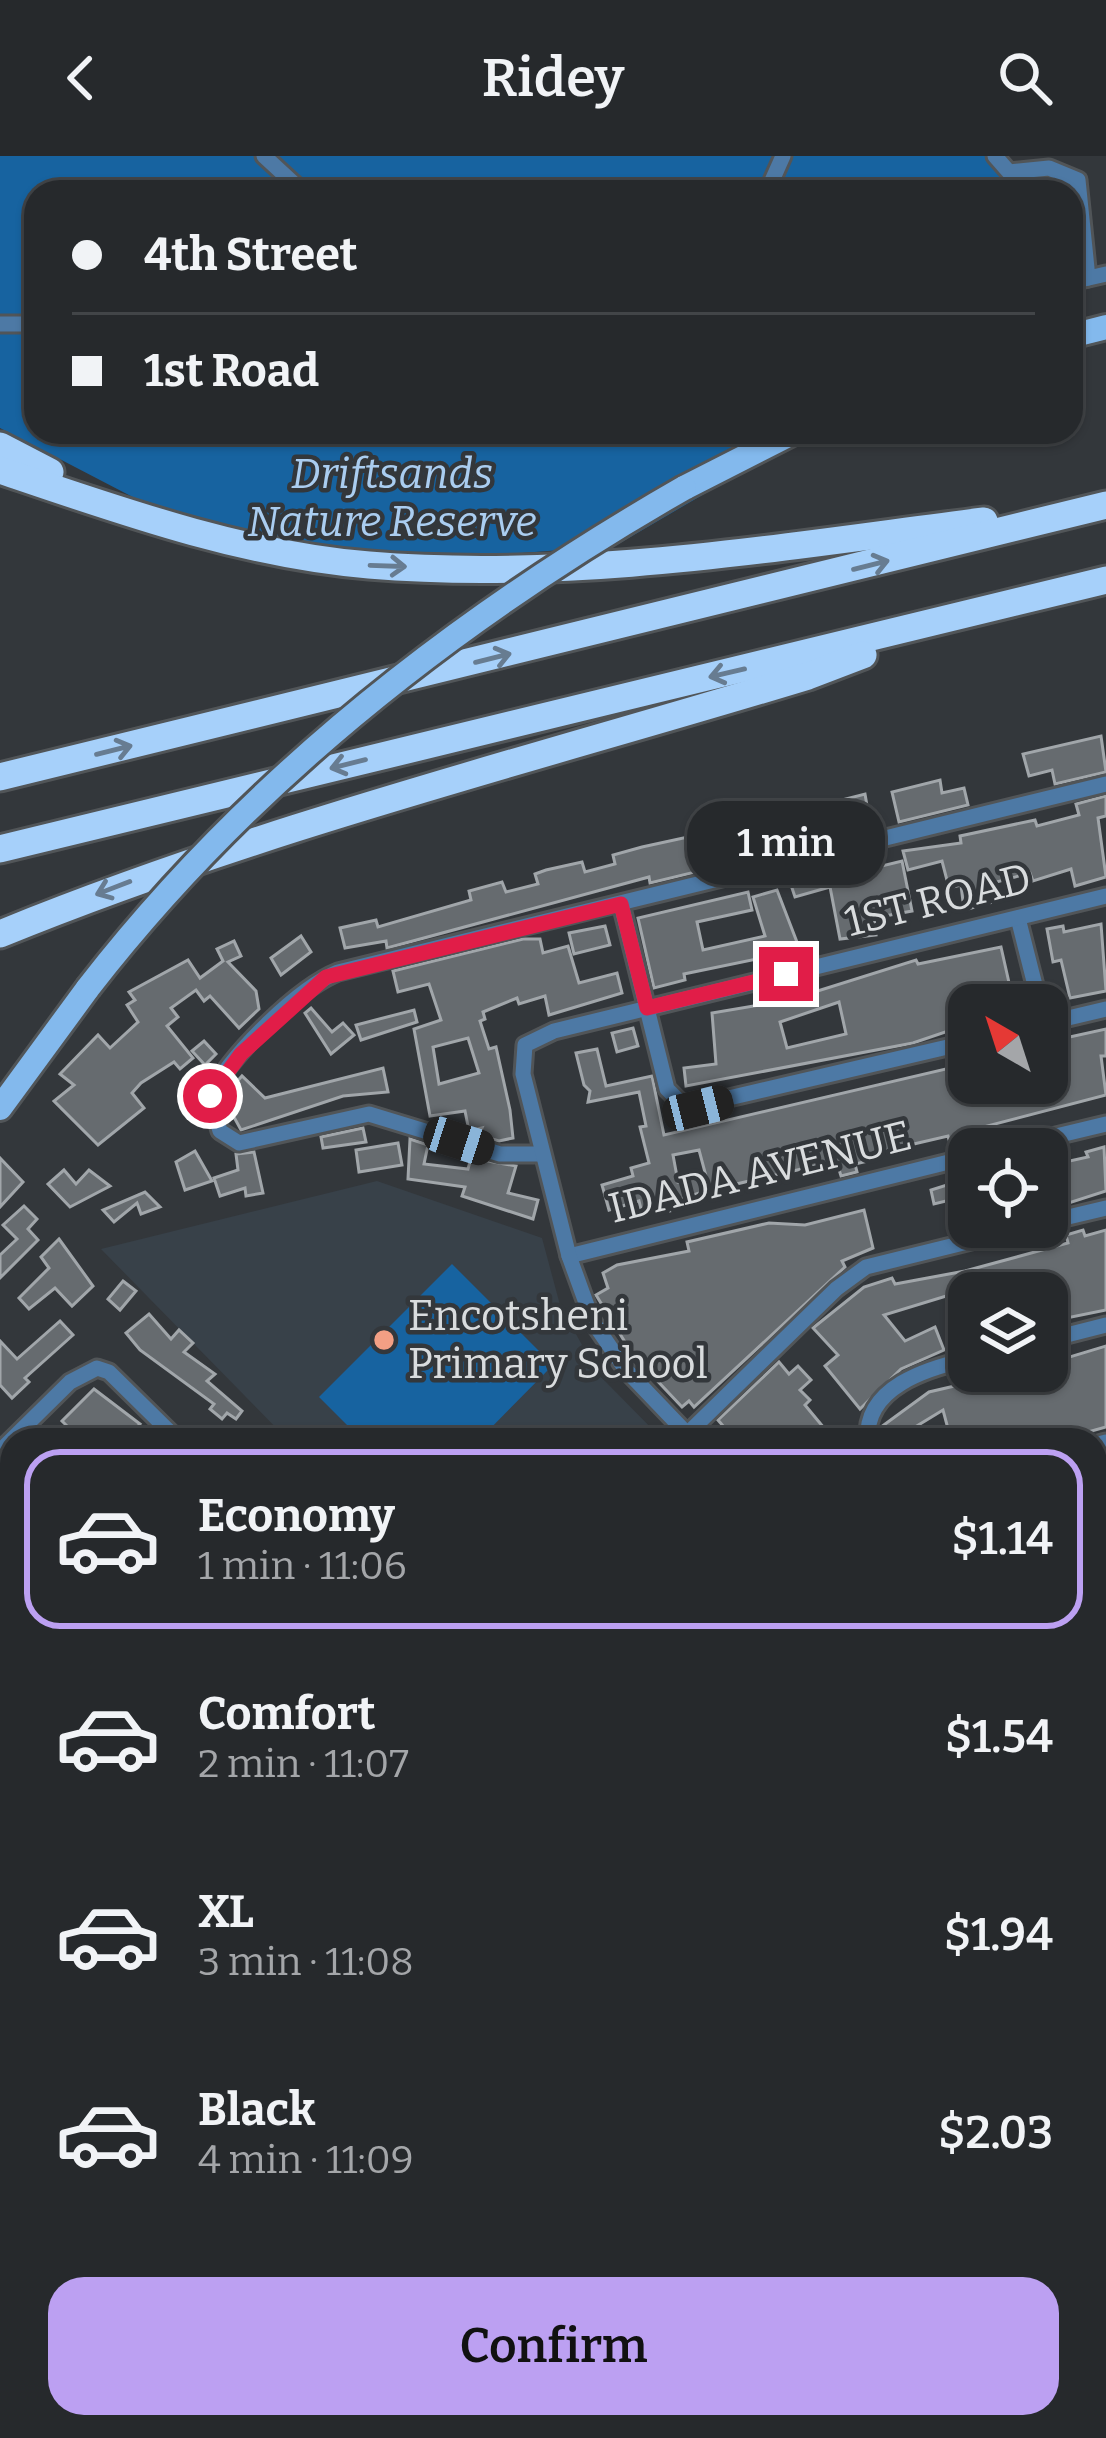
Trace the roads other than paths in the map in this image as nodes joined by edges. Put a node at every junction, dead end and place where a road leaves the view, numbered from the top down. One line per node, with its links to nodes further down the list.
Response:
1 (264, 156): 3 (street)
2 (994, 156): 4 (street)
3 (290, 180)
4 (1078, 180)
5 (770, 444): 24 (main road, bridge)
6 (0, 446): 8 (highway)
7 (0, 470): 8 (highway)
8 (111, 503): 9 (highway, one-way to 9)
9 (1095, 508): 12 (highway, one-way to 9)
10 (1106, 580): 11 (highway)
11 (923, 627): 14 (highway, one-way to 14); 18 (highway, one-way to 18)
12 (0, 778)
13 (1106, 784): 16 (street)
14 (0, 849)
15 (1106, 896): 17 (street, 1ST ROAD)
16 (621, 904): 20 (street); 27 (street)
17 (1018, 918): 19 (street); 20 (street, 1ST ROAD)
18 (0, 937)
19 (1035, 984)
20 (647, 1008): 23 (street); 27 (street, 1ST ROAD)
21 (1106, 1009): 22 (street)
22 (1068, 1018)
23 (948, 1047)
24 (0, 1108)
25 (1106, 1124): 26 (street)
26 (1068, 1133)
27 (541, 1154): 32 (street, 1ST ROAD)
28 (948, 1162): 32 (street, IDADA AVENUE)
29 (1106, 1208): 30 (street)
30 (1068, 1217)
31 (948, 1247): 39 (street)
32 (569, 1256): 38 (street, 1ST ROAD)
33 (1106, 1325): 34 (street)
34 (1068, 1335)
35 (948, 1363): 40 (street)
36 (23, 1428): 37 (street)
37 (166, 1428)
38 (682, 1428)
39 (699, 1428)
40 (870, 1428)

